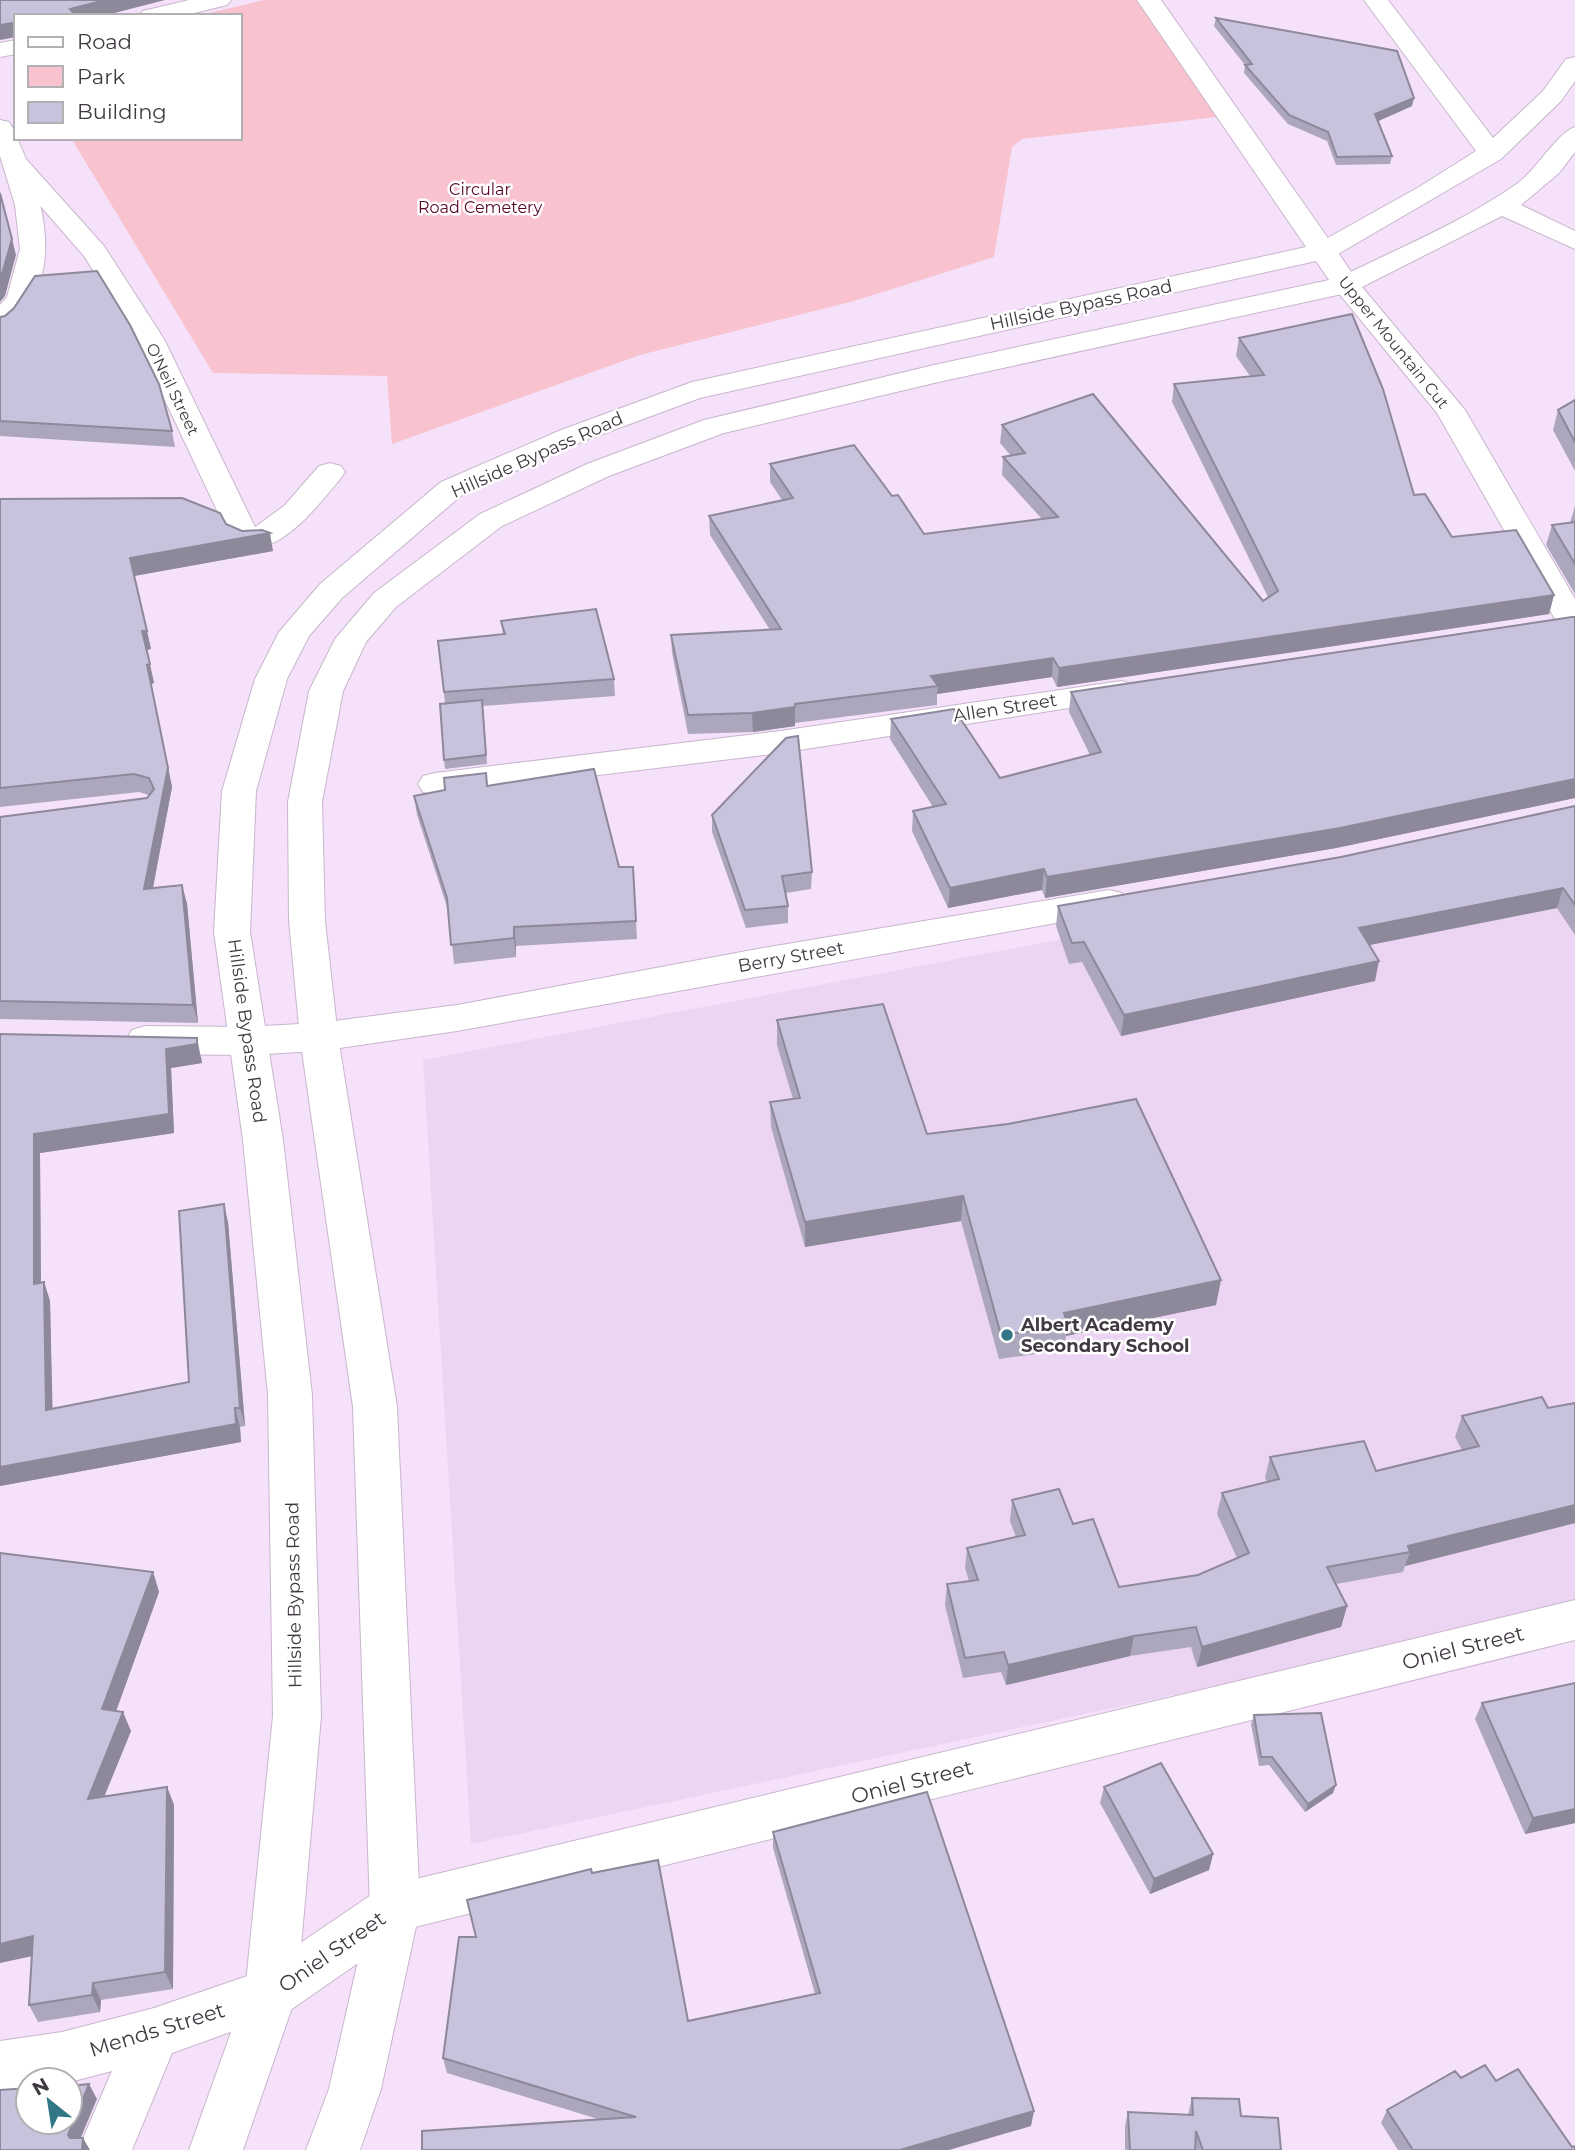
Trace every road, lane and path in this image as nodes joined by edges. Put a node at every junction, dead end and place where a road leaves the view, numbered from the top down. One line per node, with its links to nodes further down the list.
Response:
1 (1149, 0): 12 (main road, Upper Mountain Cut)
2 (1376, 0): 8 (main road)
3 (213, 1): 4 (main road)
4 (159, 14)
5 (1575, 64): 8 (main road, Hillside Bypass Road)
6 (0, 127): 9 (main road)
7 (1575, 135): 10 (main road)
8 (1492, 154): 12 (main road, Hillside Bypass Road)
9 (16, 163): 14 (main road); 15 (main road, O'Neil Street)
10 (1502, 206): 11 (main road); 13 (main road)
11 (1575, 241)
12 (1324, 251): 13 (main road, Upper Mountain Cut); 22 (main road, Hillside Bypass Road)
13 (1346, 285): 16 (main road, Upper Mountain Cut); 20 (main road)
14 (0, 324)
15 (330, 472)
16 (1565, 626)
17 (1149, 687): 18 (main road, Allen Street)
18 (435, 784)
19 (1144, 896): 20 (main road, Berry Street)
20 (319, 1037): 22 (main road, Berry Street); 24 (main road)
21 (107, 1039): 22 (main road, Berry Street)
22 (247, 1041): 25 (main road, Hillside Bypass Road)
23 (1575, 1620): 24 (main road, Oniel Street)
24 (395, 1908): 25 (main road, Oniel Street); 30 (main road)
25 (271, 1993): 26 (main road, Mends Street); 29 (main road, Hillside Bypass Road)
26 (154, 2034): 27 (main road, Mends Street); 28 (main road)
27 (0, 2067)
28 (105, 2150)
29 (216, 2150)
30 (333, 2150)

